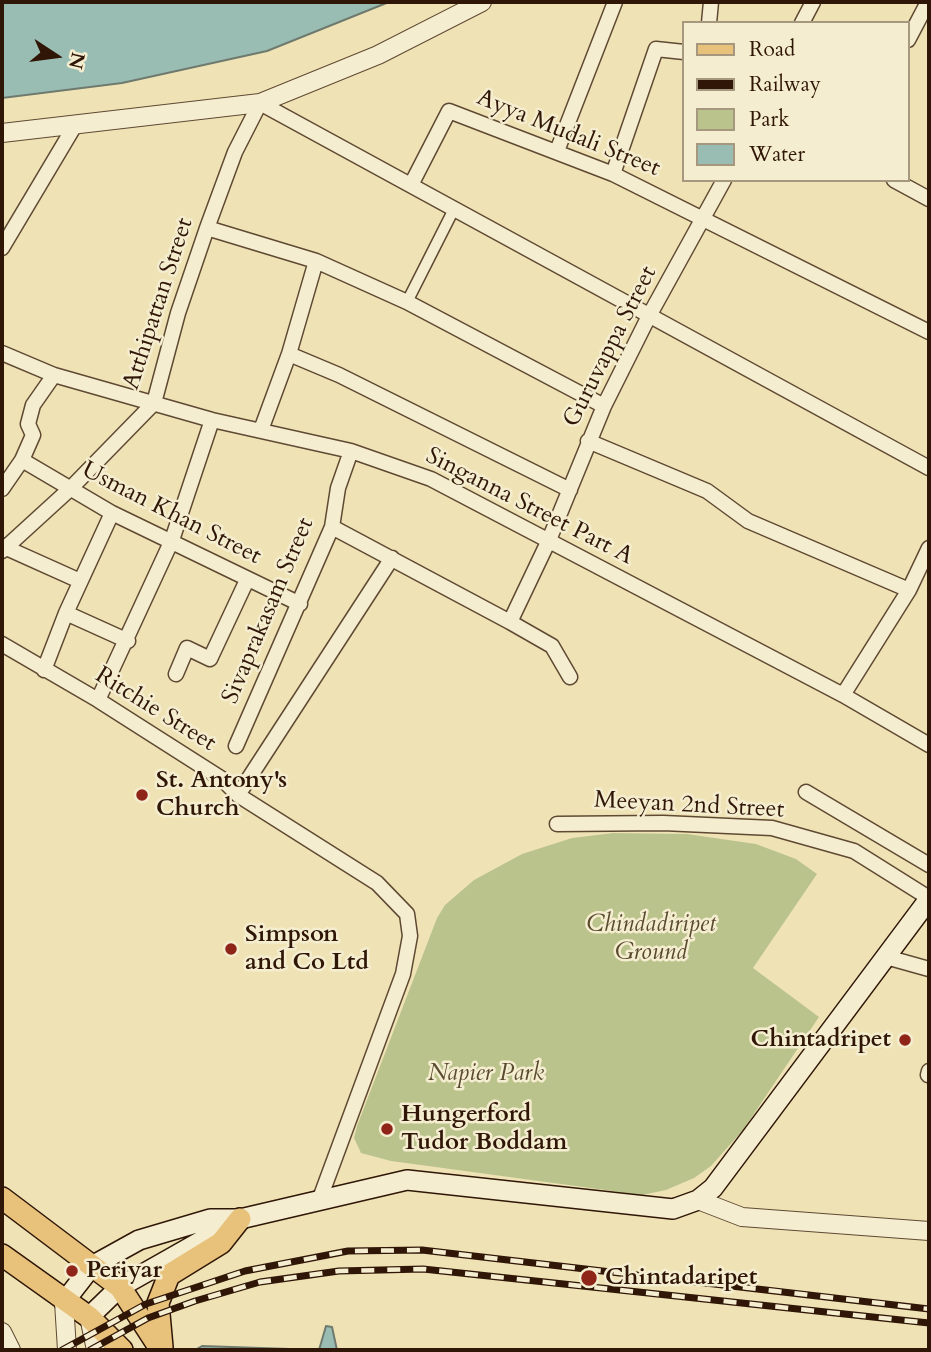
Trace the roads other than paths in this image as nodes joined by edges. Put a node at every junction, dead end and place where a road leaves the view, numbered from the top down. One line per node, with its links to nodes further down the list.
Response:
1 (482, 2): 10 (street)
2 (615, 2): 13 (street)
3 (711, 2): 6 (street)
4 (813, 2): 7 (street)
5 (928, 2): 8 (street)
6 (709, 21)
7 (803, 21)
8 (910, 36)
9 (682, 52): 14 (street)
10 (260, 103): 11 (street); 17 (street); 21 (street, Atthipattan Street)
11 (74, 127): 12 (street); 22 (street)
12 (2, 134)
13 (557, 151): 14 (street, Ayya Mudali Street); 17 (street, Ayya Mudali Street)
14 (613, 173): 20 (street, Ayya Mudali Street)
15 (723, 182): 20 (street, Guruvappa Street)
16 (898, 182): 18 (street)
17 (412, 183): 19 (street)
18 (929, 199)
19 (454, 209): 24 (street); 25 (street)
20 (705, 218): 25 (street, Guruvappa Street); 26 (street, Ayya Mudali Street)
21 (207, 228): 23 (street); 30 (street, Atthipattan Street)
22 (2, 248)
23 (316, 261): 24 (street); 28 (street)
24 (407, 302): 31 (street)
25 (649, 316): 31 (street, Guruvappa Street); 37 (street)
26 (929, 332)
27 (2, 353): 29 (street, Singanna Street Part A)
28 (289, 354): 33 (street); 40 (street)
29 (54, 375): 30 (street, Singanna Street Part A); 36 (street)
30 (154, 403): 32 (street, Singanna Street Part A); 38 (street, Atthipattan Street)
31 (604, 406): 34 (street, Guruvappa Street)
32 (212, 420): 33 (street, Singanna Street Part A); 43 (street)
33 (261, 430): 35 (street, Singanna Street Part A)
34 (588, 441): 40 (street, Guruvappa Street); 50 (street)
35 (351, 451): 42 (street, Sivaprakasam Street); 44 (street, Singanna Street Part A)
36 (22, 460): 38 (street, Usman Khan Street); 39 (street)
37 (929, 468)
38 (71, 488): 41 (street, Usman Khan Street); 45 (street, Atthipattan Street)
39 (2, 489)
40 (570, 490): 44 (street, Guruvappa Street)
41 (112, 513): 43 (street, Usman Khan Street); 49 (street)
42 (332, 527): 47 (street); 51 (street, Sivaprakasam Street)
43 (172, 540): 48 (street, Usman Khan Street); 54 (street)
44 (549, 540): 53 (street, Guruvappa Street); 59 (street, Singanna Street Part A)
45 (3, 548): 49 (street)
46 (929, 548): 50 (street)
47 (391, 558): 53 (street); 64 (street)
48 (247, 580): 51 (street, Usman Khan Street); 57 (street)
49 (80, 581): 52 (street)
50 (909, 590): 59 (street)
51 (300, 604): 62 (street, Sivaprakasam Street)
52 (66, 613): 54 (street); 56 (street)
53 (510, 622): 58 (street)
54 (128, 641): 60 (street)
55 (2, 644): 56 (street, Ritchie Street)
56 (44, 670): 60 (street, Ritchie Street)
57 (176, 674)
58 (570, 677)
59 (843, 695): 61 (street, Singanna Street Part A)
60 (98, 700): 64 (street, Ritchie Street)
61 (929, 745)
62 (236, 746)
63 (806, 792): 66 (street)
64 (238, 795): 72 (street, Ritchie Street)
65 (557, 824): 67 (street, Meeyan 2nd Street)
66 (929, 864)
67 (929, 899): 68 (main road)
68 (886, 957): 69 (street); 71 (main road)
69 (929, 969)
70 (2, 1198): 76 (main road)
71 (698, 1200): 72 (main road); 74 (street)
72 (319, 1201): 73 (main road)
73 (240, 1219): 76 (main road); 77 (main road); 85 (main road)
74 (929, 1231)
75 (2, 1255): 78 (main road)
76 (92, 1266): 77 (main road); 78 (main road)
77 (120, 1287): 79 (main road); 85 (main road)
78 (64, 1302): 79 (main road); 82 (street)
79 (89, 1317): 83 (street); 84 (main road)
80 (2, 1332): 81 (street)
81 (10, 1350)
82 (66, 1350)
83 (96, 1350)
84 (122, 1350)
85 (161, 1350)

